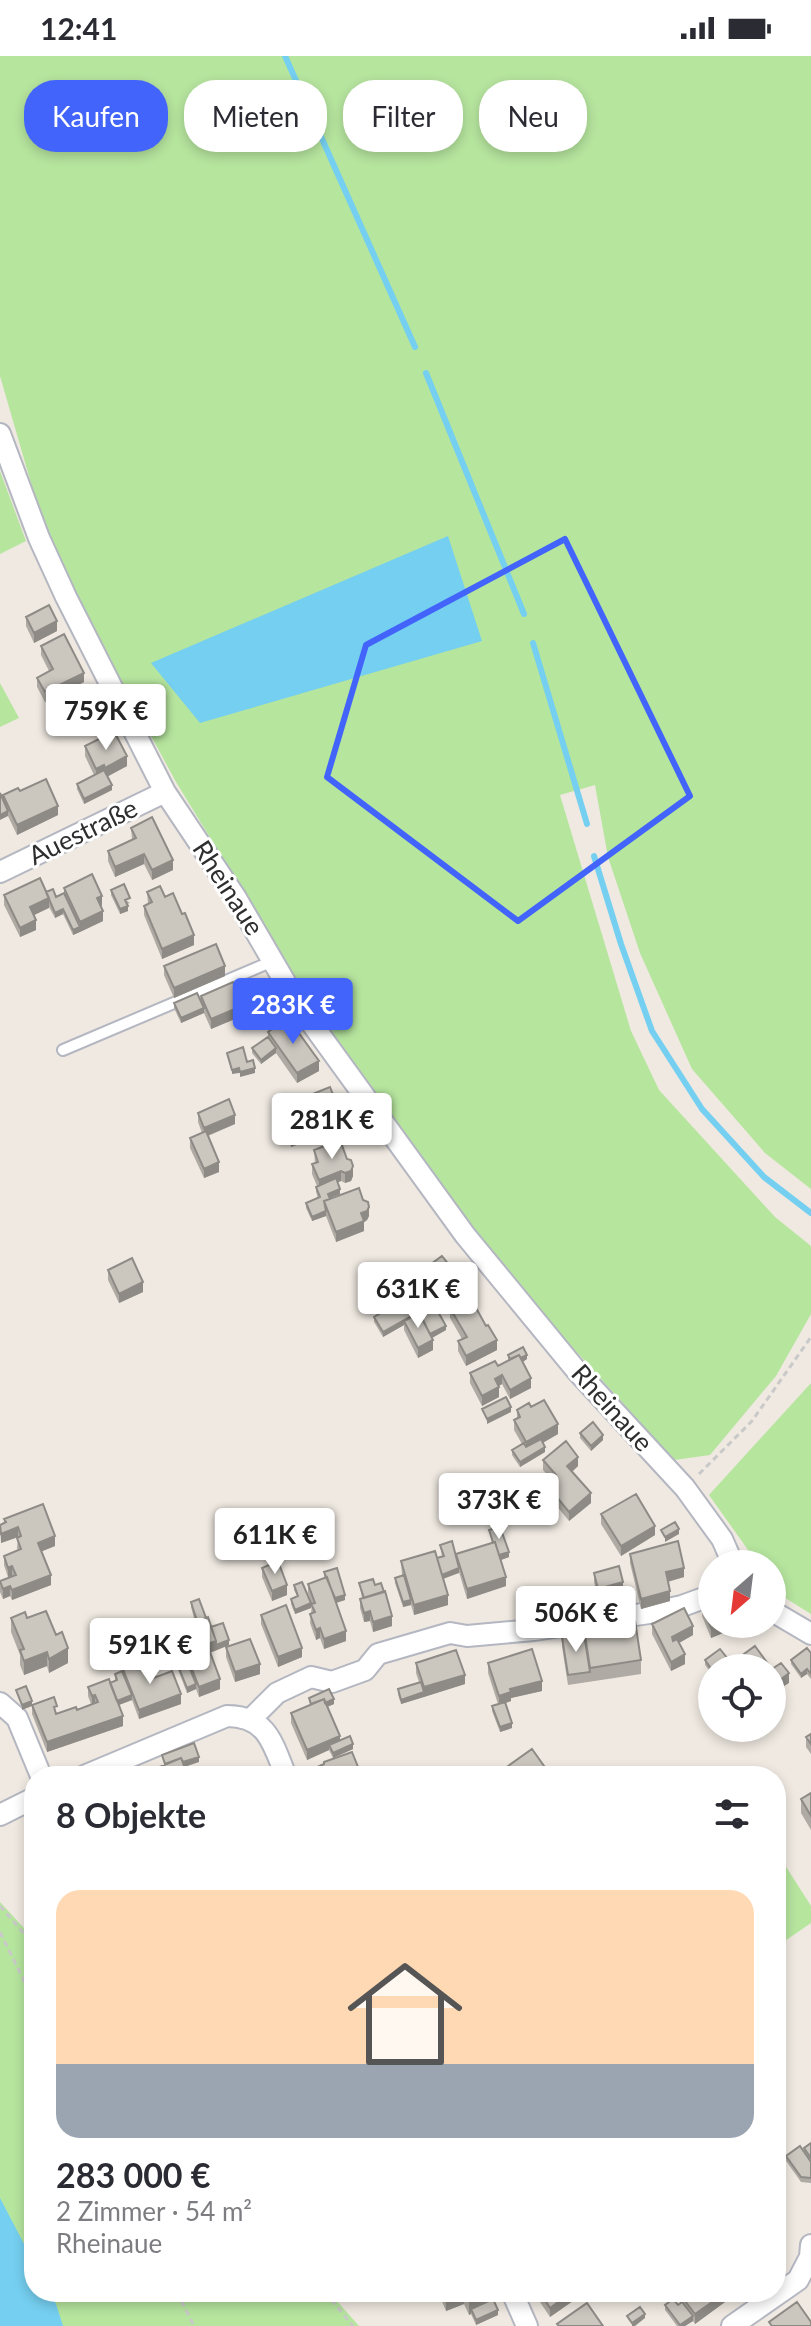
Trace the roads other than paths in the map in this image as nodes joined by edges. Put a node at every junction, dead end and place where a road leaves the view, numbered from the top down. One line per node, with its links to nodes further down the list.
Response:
1 (0, 434): 2 (street, Rheinaue)
2 (165, 792): 3 (street, Auestraße); 4 (street, Rheinaue)
3 (0, 872)
4 (273, 961): 5 (lane); 6 (street, Rheinaue)
5 (63, 1050)
6 (727, 1550)
7 (698, 1600): 11 (street)
8 (786, 1619): 9 (street)
9 (811, 1634)
10 (0, 1703): 12 (street)
11 (251, 1719): 13 (street); 14 (street)
12 (37, 1766)
13 (121, 1766)
14 (282, 1766)
15 (24, 1803): 16 (street)
16 (0, 1815)
17 (811, 2245): 18 (street)
18 (786, 2288)
19 (516, 2302): 21 (street)
20 (766, 2302): 22 (street)
21 (527, 2326)
22 (732, 2326)

